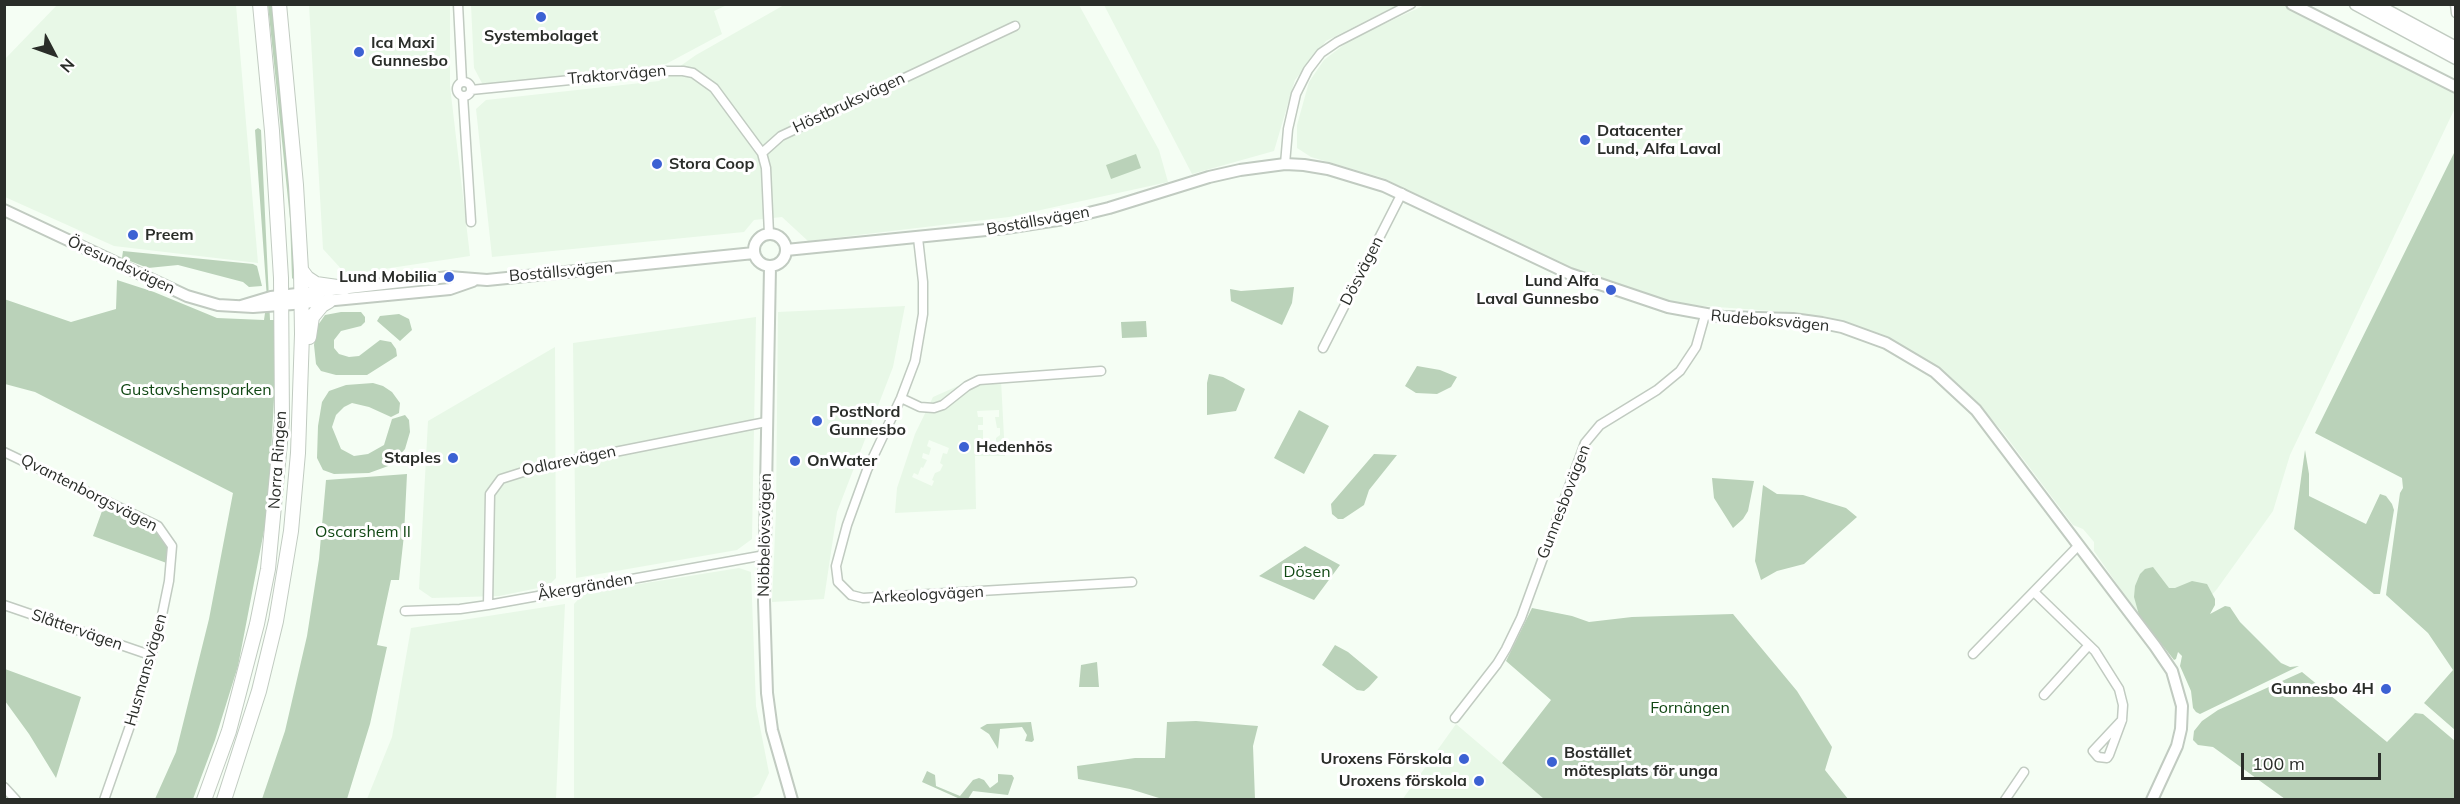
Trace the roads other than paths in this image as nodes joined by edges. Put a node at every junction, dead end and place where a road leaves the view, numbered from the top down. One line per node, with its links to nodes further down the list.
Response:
1 (260, 4): 30 (main road, Norra Ringen)
2 (279, 4): 27 (main road, Norra Ringen)
3 (458, 4): 13 (street)
4 (1411, 4): 18 (street)
5 (2292, 4): 14 (street)
6 (2356, 4): 12 (main road)
7 (2374, 4): 11 (main road)
8 (2455, 4): 9 (street)
9 (2456, 12)
10 (1015, 26): 17 (street, Höstbruksvägen)
11 (2456, 48)
12 (2456, 58)
13 (462, 82): 15 (street); 16 (street)
14 (2456, 87)
15 (471, 90): 16 (street); 17 (street, Traktorvägen)
16 (463, 96): 21 (street)
17 (762, 153): 22 (street)
18 (1285, 164): 19 (street, Rudeboksvägen); 23 (street, Boställsvägen)
19 (1402, 194): 32 (street, Rudeboksvägen); 33 (street, Dösvägen)
20 (4, 210): 30 (street, Öresundsvägen)
21 (471, 222)
22 (769, 234): 24 (street); 25 (street)
23 (918, 238): 24 (street, Boställsvägen); 36 (street, Arkeologvägen)
24 (786, 250): 26 (street)
25 (754, 253): 26 (street); 28 (street, Boställsvägen)
26 (770, 267): 37 (street, Nöbbelövsvägen)
27 (301, 270): 29 (main road); 30 (main road, Norra Ringen)
28 (476, 280): 29 (street, Boställsvägen); 31 (street, Boställsvägen)
29 (344, 288): 30 (street, Boställsvägen)
30 (292, 301): 31 (street, Boställsvägen); 35 (main road, Norra Ringen); 58 (main road, Norra Ringen)
31 (329, 301): 35 (main road)
32 (1705, 315): 40 (street, Rudeboksvägen); 51 (street, Gunnesbovägen)
33 (1323, 348)
34 (1101, 371): 36 (street)
35 (301, 382): 59 (main road, Norra Ringen)
36 (901, 398): 42 (street, Arkeologvägen)
37 (766, 422): 41 (street, Nöbbelövsvägen); 45 (street, Odlarevägen)
38 (4, 452): 39 (street, Qvantenborgsvägen)
39 (169, 539): 49 (street, Husmansvägen)
40 (2079, 545): 43 (street); 61 (street, Rudeboksvägen)
41 (765, 555): 45 (street, Åkergränden); 55 (street, Nöbbelövsvägen)
42 (1132, 582)
43 (2034, 592): 47 (street); 48 (street)
44 (4, 605): 49 (street, Slåttervägen)
45 (488, 605): 46 (street, Åkergränden)
46 (405, 611)
47 (2089, 645): 50 (street); 52 (street)
48 (1973, 654)
49 (150, 655): 57 (street, Husmansvägen)
50 (2044, 695)
51 (1455, 718)
52 (2122, 720)
53 (2024, 772): 60 (street)
54 (4, 787): 56 (street)
55 (788, 798)
56 (16, 800)
57 (104, 800)
58 (204, 800)
59 (224, 800)
60 (2005, 800)
61 (2152, 800)

